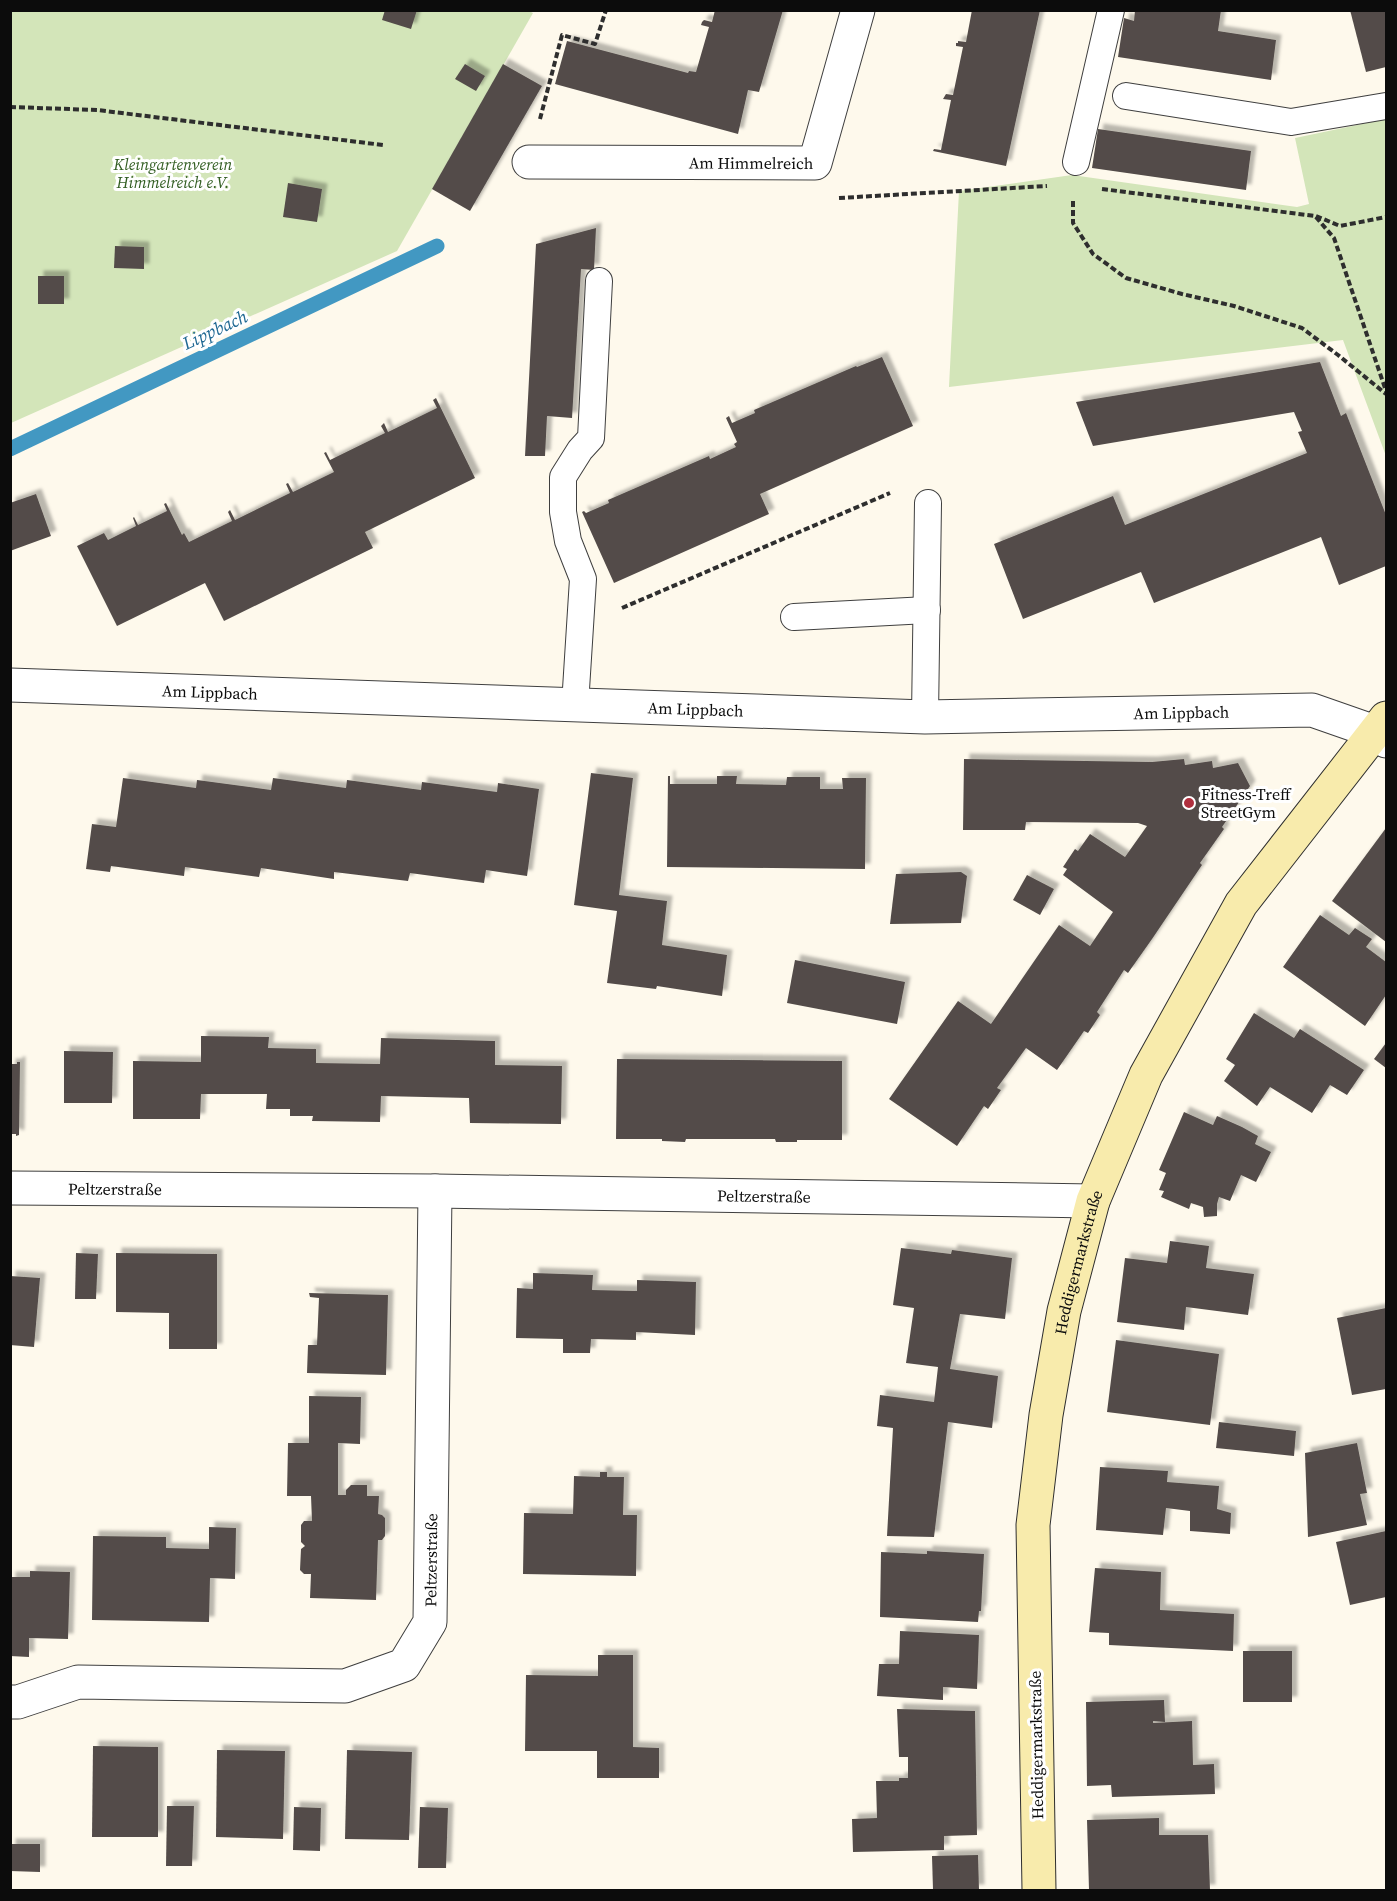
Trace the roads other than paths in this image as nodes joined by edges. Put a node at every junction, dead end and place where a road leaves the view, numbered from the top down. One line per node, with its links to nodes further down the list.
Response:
1 (858, 10): 5 (street, Am Himmelreich)
2 (1112, 10): 6 (lane)
3 (1126, 96): 4 (lane)
4 (1386, 106)
5 (529, 162)
6 (1076, 162)
7 (599, 281): 12 (lane)
8 (928, 503): 9 (lane)
9 (927, 610): 10 (lane); 13 (lane)
10 (794, 617)
11 (10, 685): 12 (street, Am Lippbach)
12 (575, 705): 13 (street, Am Lippbach)
13 (925, 717): 14 (street, Am Lippbach)
14 (1383, 730): 17 (street, Heddigermarkstraße)
15 (10, 1188): 16 (street, Peltzerstraße)
16 (435, 1191): 17 (street, Peltzerstraße); 18 (street, Peltzerstraße)
17 (1093, 1201): 19 (street, Heddigermarkstraße)
18 (10, 1702)
19 (1039, 1890)

